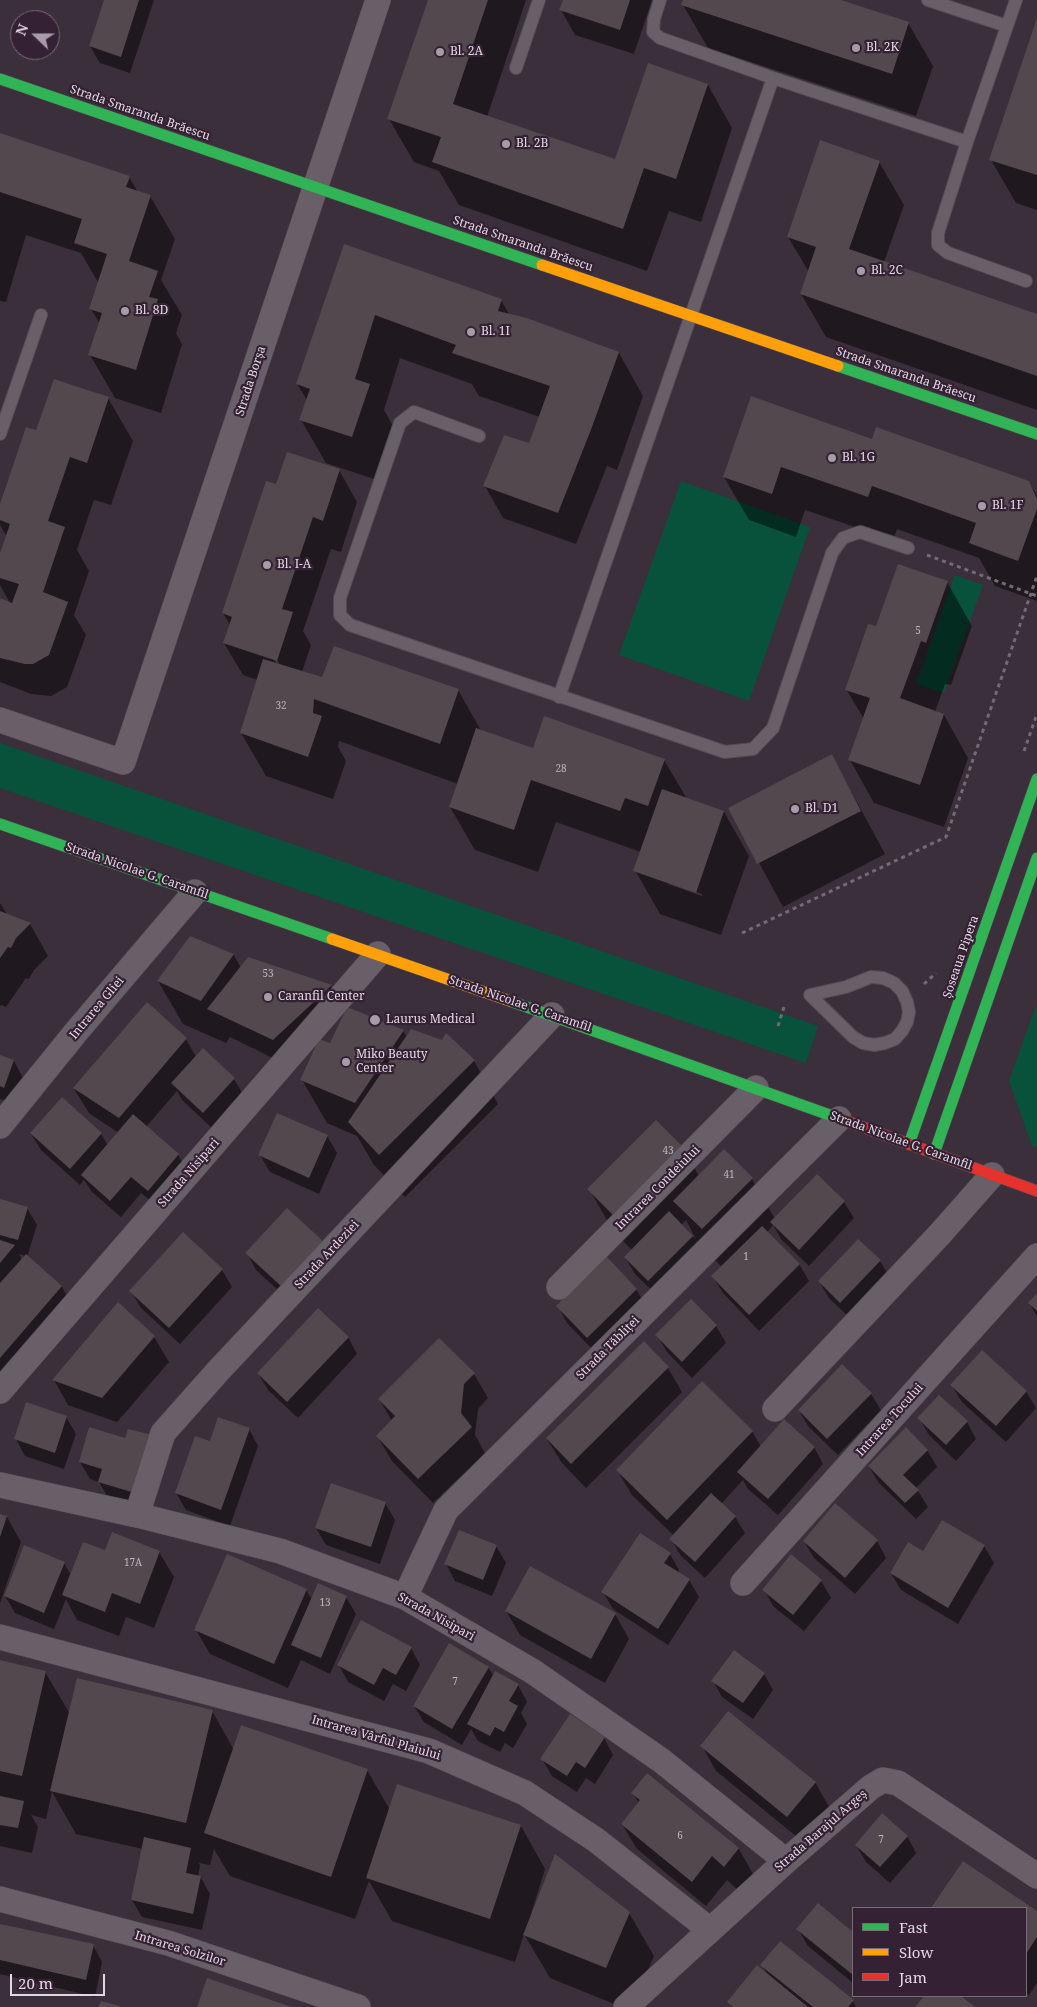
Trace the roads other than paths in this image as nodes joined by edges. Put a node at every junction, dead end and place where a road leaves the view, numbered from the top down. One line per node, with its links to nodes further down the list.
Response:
1 (378, 0): 11 (street, Strada Borșa)
2 (539, 0): 7 (lane)
3 (660, 0): 8 (lane)
4 (928, 0): 6 (lane)
5 (1016, 0): 6 (lane)
6 (1007, 26): 10 (lane)
7 (516, 68)
8 (772, 78): 10 (lane); 14 (lane)
9 (0, 80): 11 (main road, Strada Smaranda Brăescu)
10 (967, 142): 12 (lane)
11 (315, 187): 14 (main road, Strada Smaranda Brăescu); 20 (street, Strada Borșa)
12 (1026, 281)
13 (41, 315): 15 (lane)
14 (690, 316): 16 (main road, Strada Smaranda Brăescu); 19 (lane)
15 (0, 434)
16 (1037, 434)
17 (480, 436): 19 (lane)
18 (908, 548): 19 (lane)
19 (559, 697)
20 (0, 720)
21 (1037, 779): 31 (main road, Șoseaua Pipera)
22 (0, 824): 24 (main road, Strada Nicolae G. Caramfil)
23 (1037, 858): 32 (main road)
24 (195, 892): 25 (main road, Strada Nicolae G. Caramfil); 30 (street, Intrarea Gliei)
25 (378, 954): 27 (main road, Strada Nicolae G. Caramfil); 37 (street, Strada Nisipari)
26 (810, 995): 26 (lane)
27 (552, 1015): 28 (main road, Strada Nicolae G. Caramfil); 40 (street, Strada Ardeziei)
28 (756, 1088): 29 (main road, Strada Nicolae G. Caramfil); 36 (street, Intrarea Condeiului)
29 (839, 1119): 31 (main road, Strada Nicolae G. Caramfil); 42 (street, Strada Tăbliței)
30 (0, 1126)
31 (909, 1144): 32 (main road, Strada Nicolae G. Caramfil)
32 (934, 1154): 33 (main road, Strada Nicolae G. Caramfil)
33 (992, 1175): 34 (main road, Strada Nicolae G. Caramfil); 38 (street)
34 (1037, 1191)
35 (1037, 1256): 41 (street, Intrarea Tocului)
36 (559, 1287)
37 (0, 1391)
38 (776, 1409)
39 (0, 1485): 40 (street, Strada Nisipari)
40 (137, 1515): 42 (street, Strada Nisipari)
41 (743, 1583)
42 (405, 1597): 44 (street, Strada Nisipari)
43 (0, 1637): 47 (street, Intrarea Vârful Plaiului)
44 (786, 1861): 45 (street, Strada Barajul Argeș); 47 (street, Strada Barajul Argeș)
45 (1037, 1876)
46 (0, 1899): 48 (street, Intrarea Solzilor)
47 (710, 1930): 49 (street, Strada Barajul Argeș)
48 (358, 2007)
49 (626, 2007)

